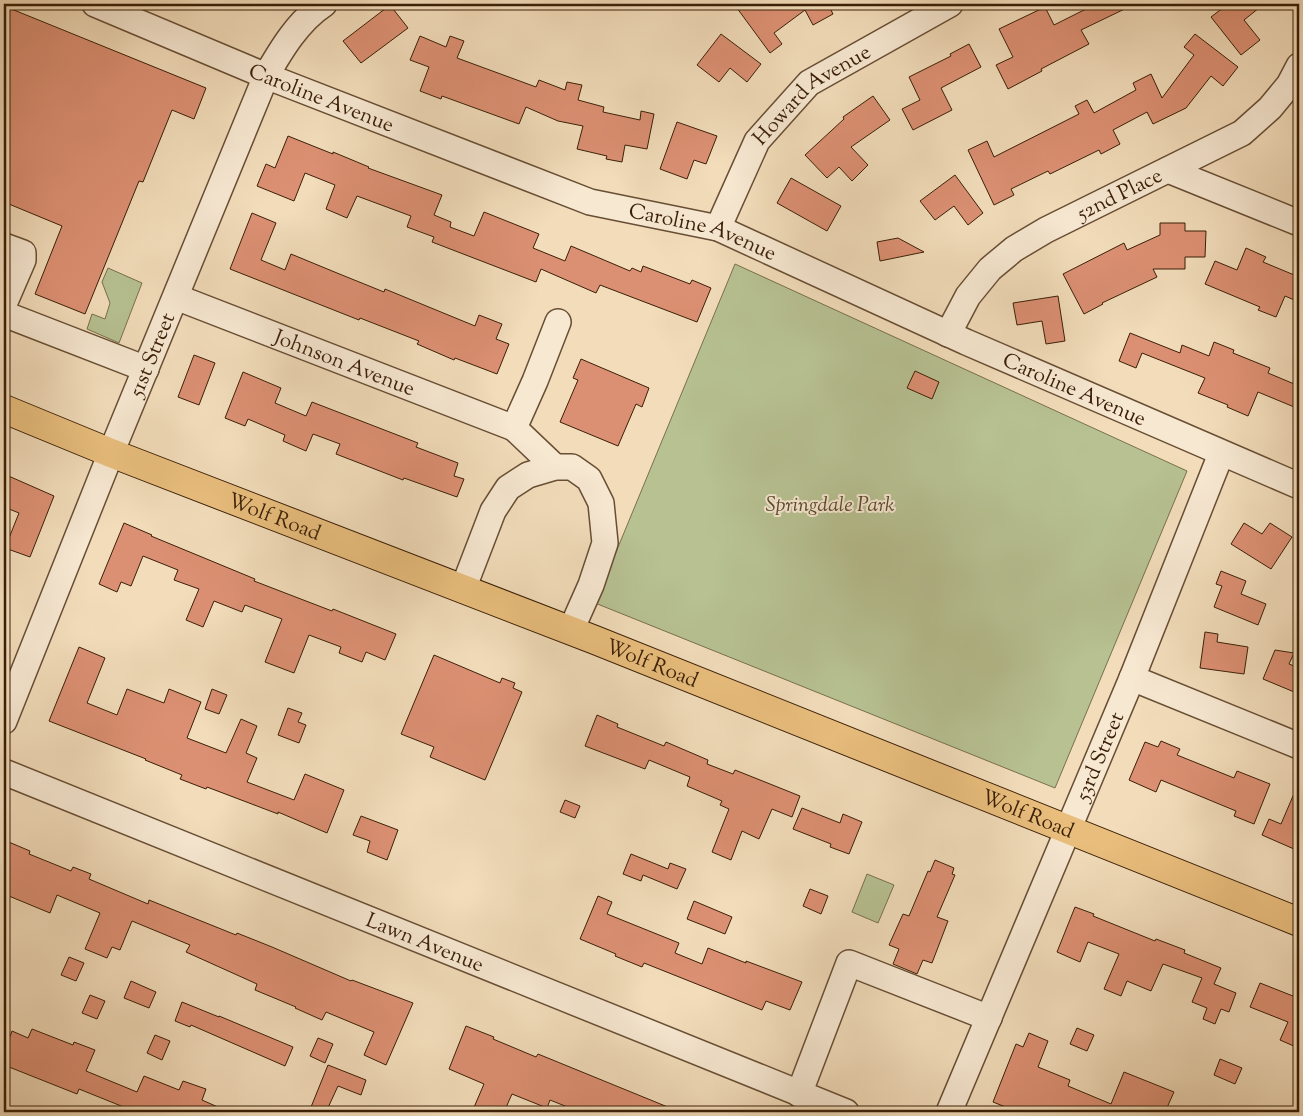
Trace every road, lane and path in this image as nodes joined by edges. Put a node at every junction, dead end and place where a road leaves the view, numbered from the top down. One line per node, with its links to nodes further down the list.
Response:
1 (95, 4): 4 (street, Caroline Avenue)
2 (324, 4): 6 (street, 51st Street)
3 (950, 4): 9 (street, Howard Avenue)
4 (126, 9): 6 (street, Caroline Avenue)
5 (1299, 66): 7 (street, 52nd Place)
6 (266, 76): 9 (street, Caroline Avenue); 11 (street, 51st Street)
7 (1168, 170): 8 (street); 15 (street, 52nd Place)
8 (1299, 223)
9 (718, 228): 15 (street, Caroline Avenue)
10 (4, 246): 12 (street)
11 (176, 296): 16 (street, 51st Street); 18 (street, Johnson Avenue)
12 (4, 304)
13 (4, 314): 16 (street)
14 (558, 322): 18 (street)
15 (948, 334): 20 (street, Caroline Avenue)
16 (146, 369): 19 (street, 51st Street)
17 (4, 409): 19 (main road, Wolf Road)
18 (514, 428): 21 (street)
19 (111, 453): 23 (main road, Wolf Road); 26 (street, 51st Street)
20 (1221, 454): 22 (street, Caroline Avenue); 25 (street, 53rd Street)
21 (555, 467): 23 (street); 24 (street)
22 (1299, 486)
23 (463, 588): 24 (main road, Wolf Road)
24 (571, 630): 29 (main road, Wolf Road)
25 (1132, 678): 27 (street); 29 (street, 53rd Street)
26 (4, 721)
27 (1299, 746)
28 (4, 772): 32 (street, Lawn Avenue)
29 (1068, 830): 30 (main road, Wolf Road); 31 (street, 53rd Street)
30 (1299, 922)
31 (989, 1018): 32 (street); 34 (street, 53rd Street)
32 (799, 1094): 33 (street, Lawn Avenue)
33 (846, 1112)
34 (949, 1112)

